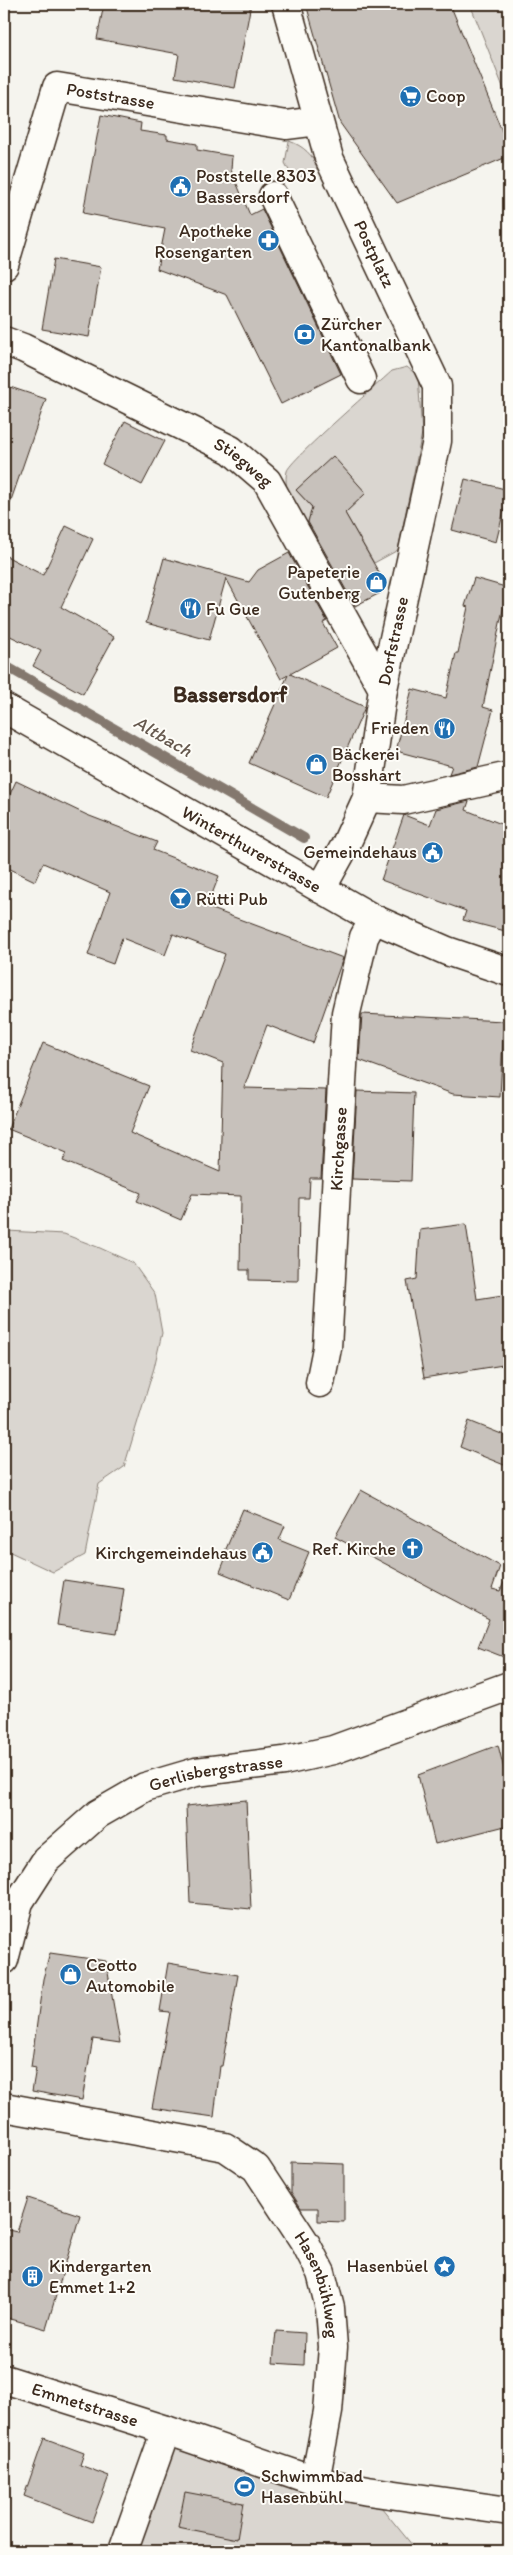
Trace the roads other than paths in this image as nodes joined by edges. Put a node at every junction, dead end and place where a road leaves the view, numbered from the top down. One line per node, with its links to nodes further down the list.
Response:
1 (286, 4): 2 (street, Postplatz)
2 (318, 120): 4 (street, Poststrasse); 7 (street, Postplatz)
3 (273, 196): 6 (street)
4 (4, 265)
5 (4, 341): 8 (street, Stiegweg)
6 (361, 379)
7 (437, 386): 8 (street, Dorfstrasse)
8 (382, 690): 11 (street, Dorfstrasse)
9 (4, 708): 12 (street, Winterthurerstrasse)
10 (509, 776): 11 (street)
11 (367, 798): 12 (street, Dorfstrasse)
12 (321, 889): 13 (street, Winterthurerstrasse)
13 (374, 919): 14 (street, Winterthurerstrasse); 15 (street, Kirchgasse)
14 (509, 972)
15 (320, 1383)
16 (509, 1686): 17 (street, Gerlisbergstrasse)
17 (12, 1900): 18 (street, Gerlisbergstrasse)
18 (4, 1960)
19 (4, 2107): 22 (street, Hasenbühlweg)
20 (4, 2379): 21 (street, Emmetstrasse)
21 (166, 2430): 22 (street, Emmetstrasse); 24 (street)
22 (315, 2481): 23 (street)
23 (509, 2511)
24 (123, 2551)

